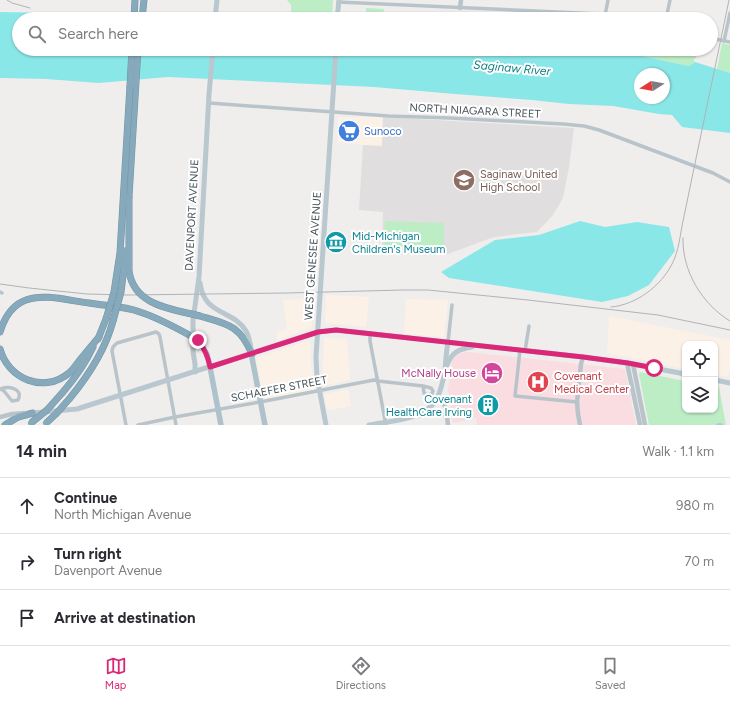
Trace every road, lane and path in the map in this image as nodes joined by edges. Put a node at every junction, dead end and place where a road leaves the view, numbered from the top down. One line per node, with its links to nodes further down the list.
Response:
1 (135, 0): 11 (highway)
2 (142, 0): 12 (highway)
3 (216, 0): 13 (main road)
4 (400, 0): 9 (street)
5 (461, 0): 10 (street)
6 (608, 0): 16 (street)
7 (670, 0): 17 (street)
8 (339, 1): 9 (street); 14 (main road)
9 (400, 5): 10 (street)
10 (460, 8): 15 (street)
11 (134, 12)
12 (141, 12)
13 (216, 12)
14 (338, 12)
15 (543, 12)
16 (606, 12)
17 (667, 12)
18 (730, 13): 20 (street)
19 (718, 40): 20 (street)
20 (724, 41): 21 (street)
21 (730, 42)
22 (132, 56): 36 (highway, bridge)
23 (138, 56): 29 (highway)
24 (212, 56): 26 (main road, DAVENPORT AVENUE)
25 (336, 56): 27 (main road, WEST GENESEE AVENUE)
26 (209, 103): 27 (street, NORTH NIAGARA STREET); 30 (main road, DAVENPORT AVENUE)
27 (332, 112): 28 (street, NORTH NIAGARA STREET); 34 (main road, WEST GENESEE AVENUE)
28 (730, 182)
29 (129, 196): 42 (highway, bridge); 69 (highway, bridge)
30 (199, 277): 37 (main road, DAVENPORT AVENUE); 42 (main road)
31 (452, 305): 38 (street)
32 (529, 326): 41 (street)
33 (0, 332): 37 (highway)
34 (318, 332): 35 (main road); 42 (main road); 56 (main road, WEST GENESEE AVENUE)
35 (370, 334): 38 (main road); 51 (street)
36 (99, 337): 40 (highway); 68 (highway, bridge)
37 (193, 337): 46 (main road); 48 (main road, DAVENPORT AVENUE)
38 (448, 342): 39 (main road); 47 (main road)
39 (478, 346): 41 (main road); 47 (main road)
40 (0, 349)
41 (523, 350): 43 (main road); 60 (street)
42 (252, 354): 46 (main road); 59 (main road)
43 (583, 357): 44 (main road); 60 (street)
44 (628, 363): 45 (main road); 80 (street)
45 (633, 364): 49 (main road); 81 (street)
46 (210, 367): 48 (main road); 61 (main road)
47 (445, 370): 58 (main road)
48 (194, 372): 50 (main road)
49 (682, 373)
50 (168, 380): 57 (main road); 57 (street); 65 (street)
51 (378, 381): 54 (street, SCHAEFER STREET); 56 (street, SCHAEFER STREET); 67 (street)
52 (718, 381): 53 (main road)
53 (730, 383)
54 (423, 386)
55 (0, 389): 55 (street)
56 (319, 391): 59 (street, SCHAEFER STREET); 76 (main road, WEST GENESEE AVENUE)
57 (120, 396): 62 (main road); 71 (street)
58 (438, 398): 63 (main road); 66 (street)
59 (260, 402): 61 (street, SCHAEFER STREET); 75 (main road)
60 (577, 402): 79 (street)
61 (218, 410): 65 (street, SCHAEFER STREET); 74 (main road)
62 (33, 412): 64 (street); 70 (highway)
63 (415, 416): 66 (street); 67 (main road)
64 (0, 417)
65 (175, 417): 72 (street, SCHAEFER STREET); 73 (street)
66 (447, 418): 78 (street)
67 (386, 423): 77 (main road)
68 (29, 424)
69 (44, 424)
70 (5, 425)
71 (126, 425)
72 (138, 425)
73 (176, 425)
74 (220, 425)
75 (265, 425)
76 (326, 425)
77 (369, 425)
78 (448, 425)
79 (580, 425)
80 (640, 425)
81 (645, 425)
82 (718, 425): 83 (street)
83 (721, 425)

